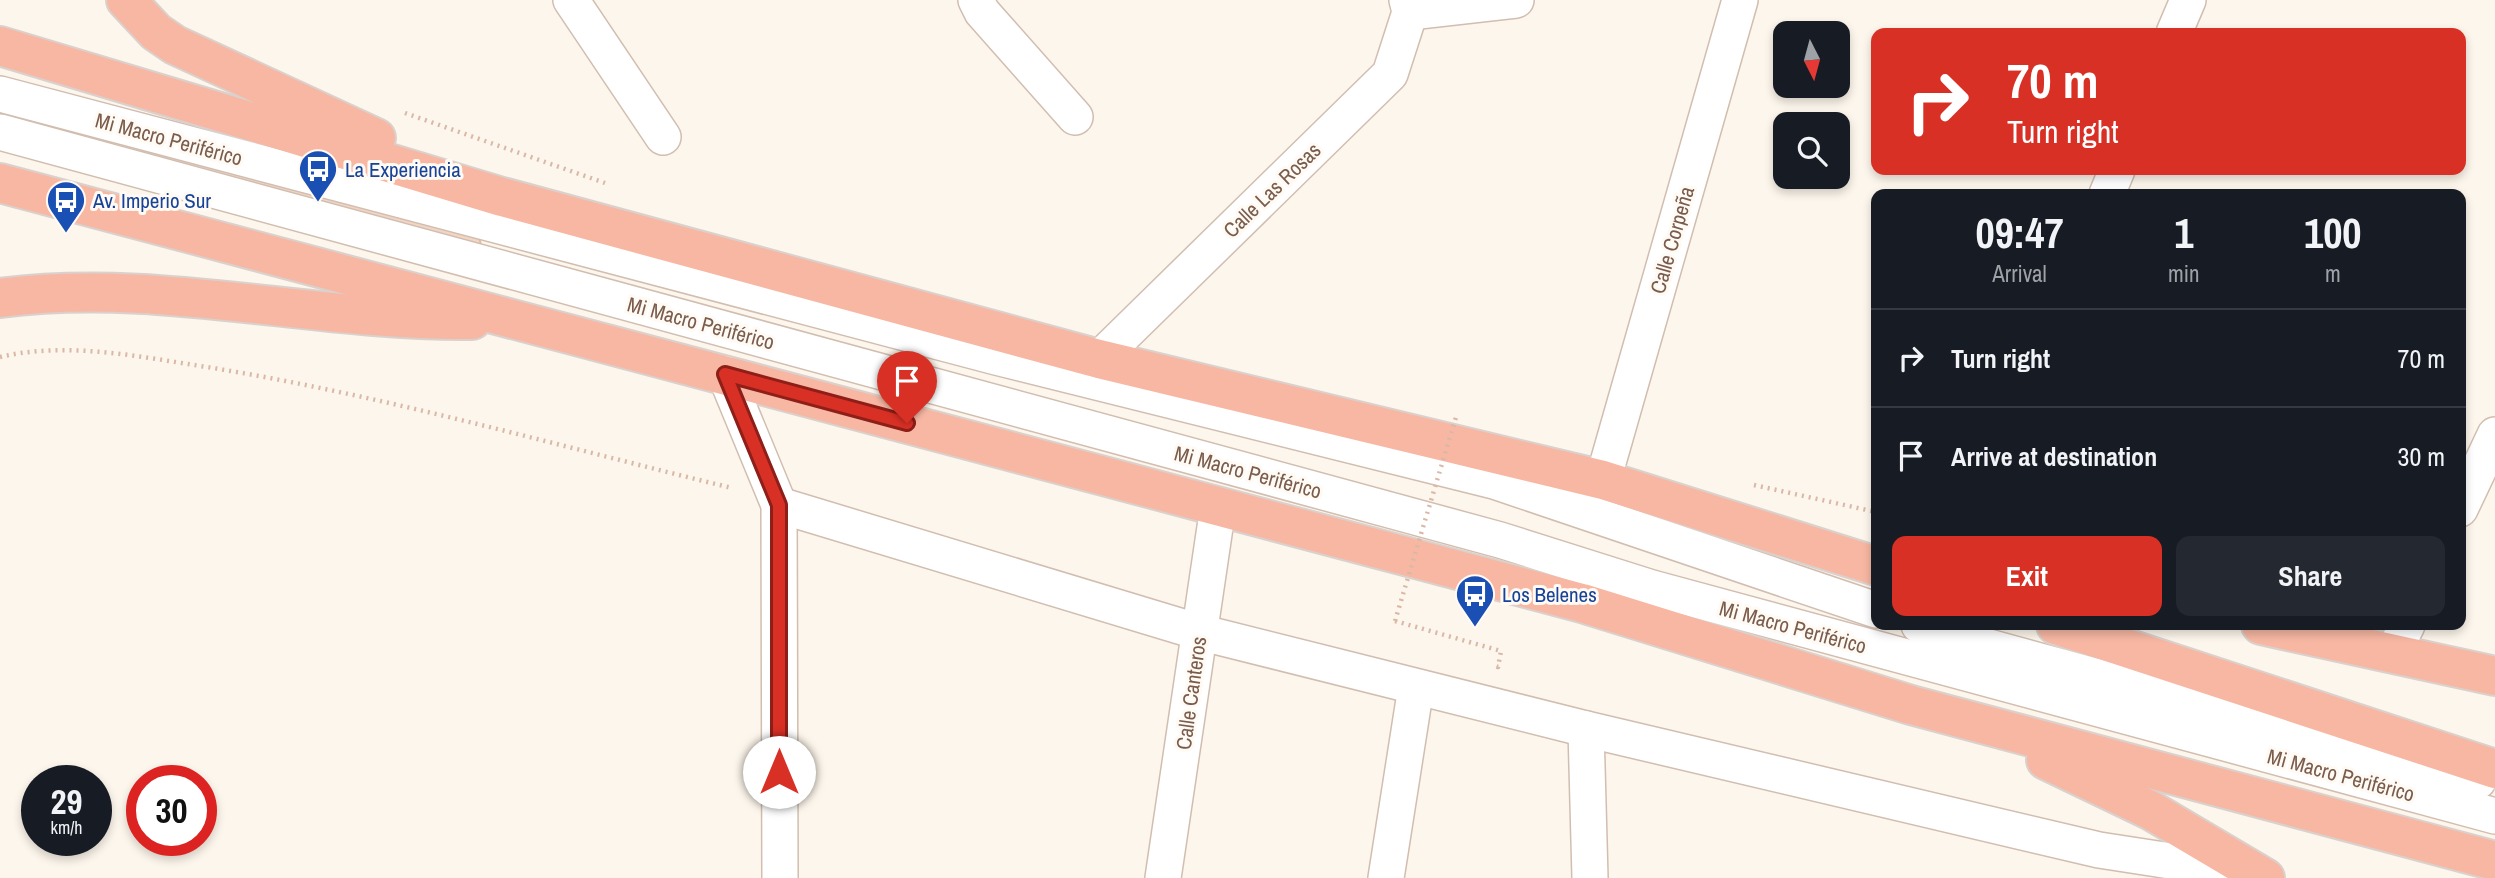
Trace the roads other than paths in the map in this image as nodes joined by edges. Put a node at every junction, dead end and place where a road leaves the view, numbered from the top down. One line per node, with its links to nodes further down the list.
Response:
1 (126, 0): 15 (highway)
2 (572, 0): 13 (street)
3 (976, 0): 11 (street)
4 (1516, 0): 7 (street)
5 (1740, 0): 21 (street, Calle Corpeña)
6 (2188, 0): 8 (street)
7 (1408, 6): 18 (street, Calle Las Rosas)
8 (2176, 28)
9 (0, 46): 15 (highway)
10 (0, 94): 28 (street, Mi Macro Periférico)
11 (1075, 117)
12 (0, 132): 40 (street, Mi Macro Periférico)
13 (663, 137)
14 (0, 183): 17 (highway)
15 (502, 197): 18 (highway)
16 (0, 298): 17 (highway)
17 (515, 317): 19 (highway)
18 (1099, 359): 21 (highway)
19 (725, 374): 23 (street); 24 (highway)
20 (2495, 435): 22 (street)
21 (1603, 480): 25 (highway)
22 (2466, 496)
23 (779, 505): 32 (street); 43 (street)
24 (1218, 507): 32 (street, Calle Canteros); 36 (highway)
25 (1753, 525): 26 (highway); 27 (highway)
26 (1871, 544)
27 (1871, 564)
28 (1871, 608)
29 (1934, 630): 39 (street, Mi Macro Periférico)
30 (2071, 630): 38 (highway)
31 (2311, 630): 33 (highway)
32 (1199, 632): 35 (street); 44 (street, Calle Canteros)
33 (2400, 639): 34 (highway)
34 (2495, 676)
35 (1416, 687): 37 (street); 45 (street)
36 (1911, 705): 41 (highway); 42 (highway)
37 (1586, 729): 42 (street); 46 (street)
38 (2495, 769)
39 (2495, 786)
40 (2495, 816)
41 (2495, 862)
42 (2260, 876)
43 (780, 878)
44 (1164, 878)
45 (1386, 878)
46 (1590, 878)

